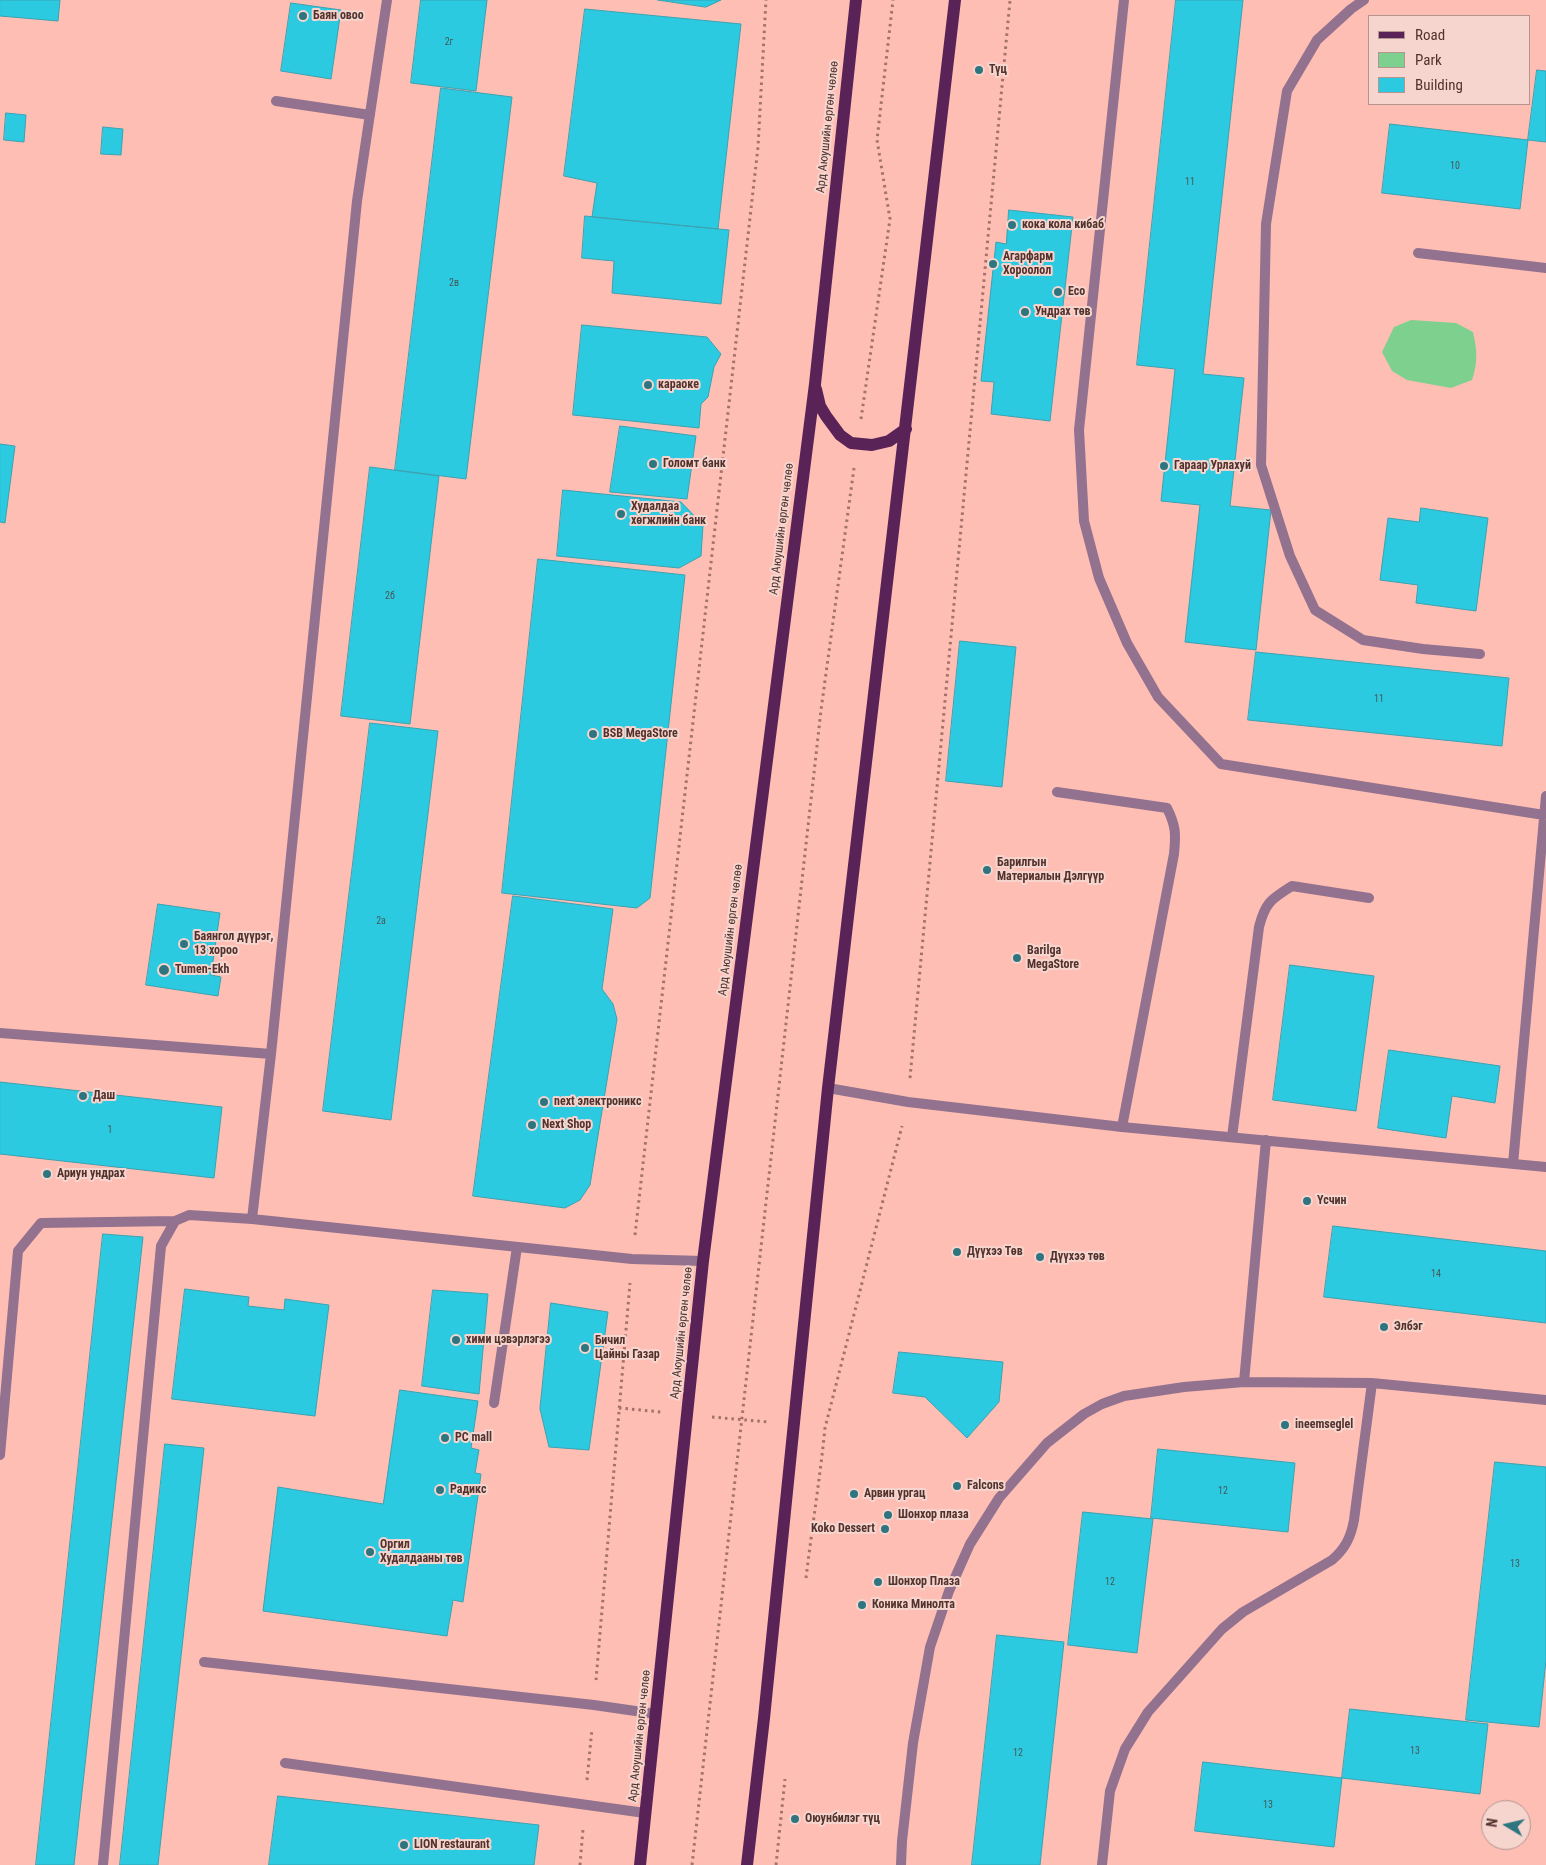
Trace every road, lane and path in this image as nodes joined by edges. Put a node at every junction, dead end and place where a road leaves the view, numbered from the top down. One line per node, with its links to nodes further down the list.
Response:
1 (387, 0): 10 (street)
2 (766, 0): 33 (path)
3 (856, 0): 13 (main road, Ард Аюушийн өргөн чөлөө)
4 (893, 0): 15 (path)
5 (955, 0): 14 (main road)
6 (1010, 0): 24 (path)
7 (1124, 0): 19 (street)
8 (1364, 0): 16 (street)
9 (276, 101): 10 (street)
10 (370, 115): 22 (street)
11 (1418, 253): 12 (street)
12 (1546, 268)
13 (815, 384): 15 (main road); 34 (main road, Ард Аюушийн өргөн чөлөө)
14 (906, 429): 15 (main road); 23 (main road)
15 (857, 443): 41 (path)
16 (1480, 654)
17 (1057, 792): 25 (street)
18 (1546, 796): 19 (street)
19 (1544, 815): 28 (street)
20 (1369, 898): 26 (street)
21 (0, 1033): 22 (street)
22 (271, 1054): 30 (street)
23 (828, 1088): 24 (street); 42 (main road)
24 (908, 1102): 25 (street); 43 (path)
25 (1122, 1127): 26 (street)
26 (1232, 1137): 27 (street)
27 (1266, 1140): 28 (street); 35 (street)
28 (1513, 1164): 29 (street)
29 (1546, 1167)
30 (252, 1219): 31 (street); 32 (street)
31 (175, 1221): 44 (street); 52 (street)
32 (517, 1247): 33 (street); 38 (street)
33 (632, 1259): 34 (street); 39 (path)
34 (703, 1261): 40 (main road, Ард Аюушийн өргөн чөлөө)
35 (1244, 1382): 36 (street); 57 (street)
36 (1372, 1383): 37 (street); 58 (street)
37 (1546, 1400)
38 (494, 1403)
39 (619, 1408): 40 (path); 47 (path)
40 (687, 1414): 41 (path); 48 (main road, Ард Аюушийн өргөн чөлөө)
41 (741, 1420): 42 (path); 55 (path)
42 (794, 1425): 43 (path); 56 (main road)
43 (825, 1428): 45 (path)
44 (0, 1455)
45 (815, 1505)
46 (204, 1662): 47 (street)
47 (594, 1705): 48 (street); 50 (path)
48 (656, 1714): 51 (main road, Ард Аюушийн өргөн чөлөө)
49 (285, 1764): 50 (street)
50 (585, 1805): 51 (street); 53 (path)
51 (645, 1813): 54 (main road, Ард Аюушийн өргөн чөлөө)
52 (103, 1865)
53 (580, 1865)
54 (640, 1865)
55 (692, 1865)
56 (747, 1865)
57 (901, 1865)
58 (1102, 1865)

